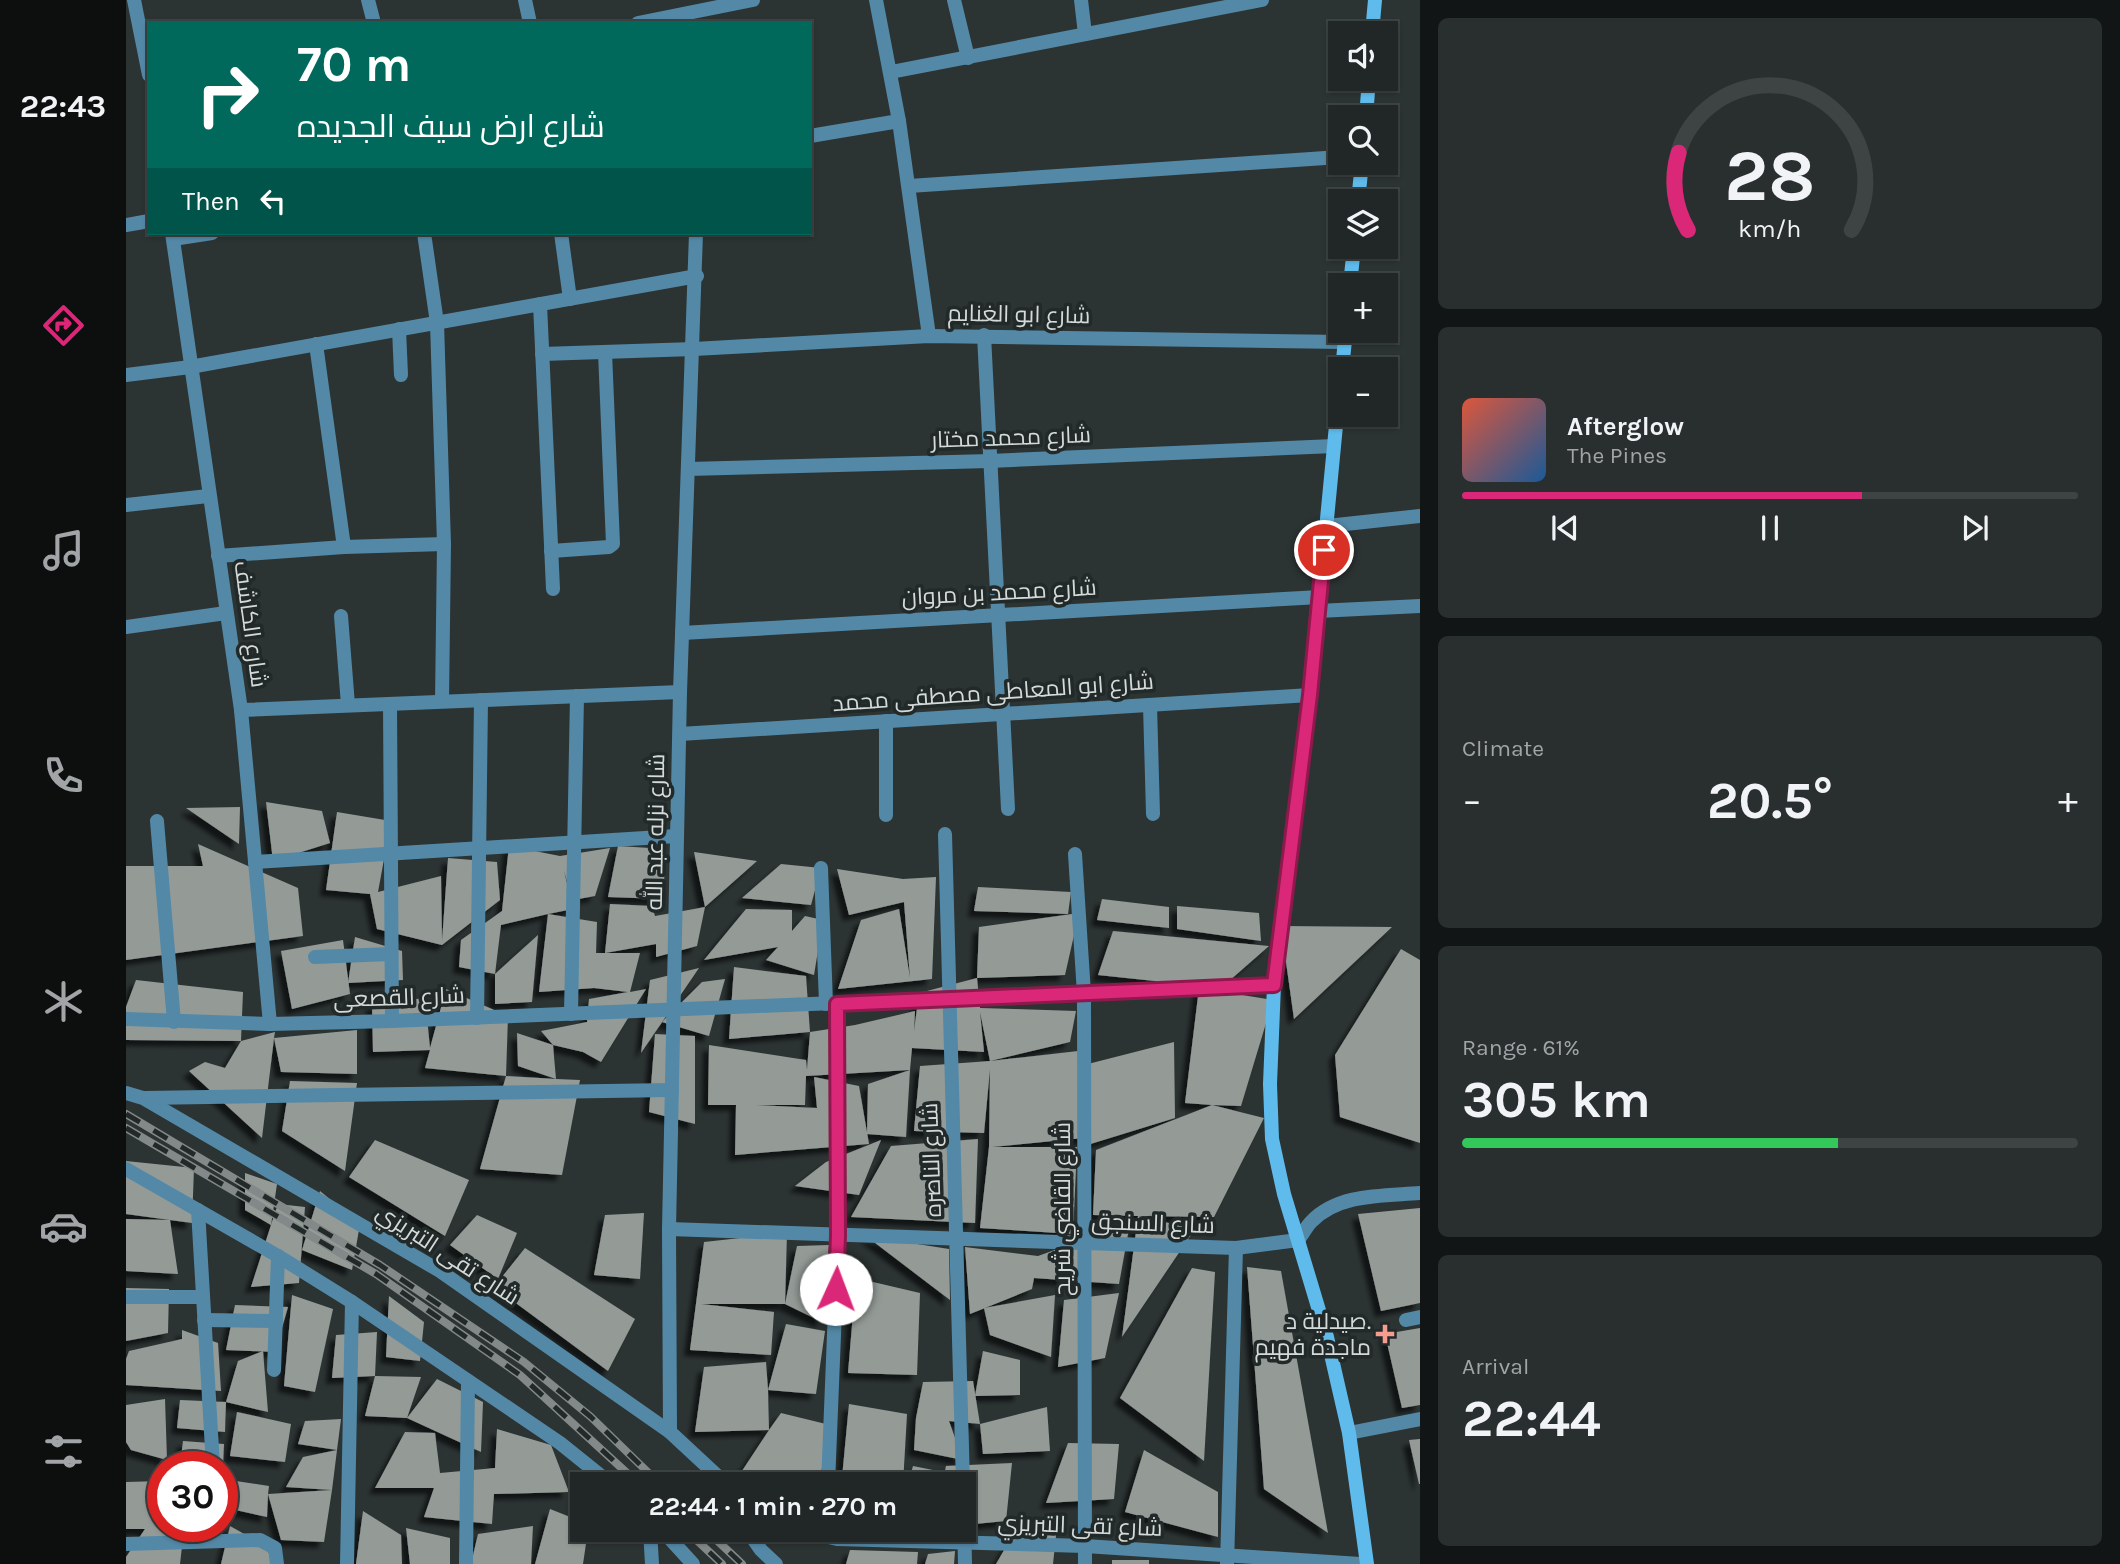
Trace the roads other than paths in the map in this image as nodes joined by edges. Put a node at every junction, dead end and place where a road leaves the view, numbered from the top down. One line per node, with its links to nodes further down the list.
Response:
1 (134, 0): 17 (street)
2 (368, 0): 12 (street)
3 (526, 0): 13 (street)
4 (753, 0): 11 (street)
5 (876, 0): 19 (street)
6 (954, 0): 18 (street)
7 (1080, 0): 16 (street)
8 (1262, 0): 10 (street)
9 (1375, 0): 15 (main road)
10 (1215, 4): 16 (street)
11 (687, 12): 14 (street)
12 (370, 21)
13 (530, 21)
14 (647, 21)
15 (1373, 21)
16 (1085, 34): 18 (street)
17 (147, 58)
18 (968, 58): 19 (street)
19 (891, 72): 20 (street)
20 (899, 121): 21 (street); 23 (street)
21 (812, 136)
22 (1328, 158): 23 (street)
23 (909, 186): 36 (street)
24 (147, 221): 25 (street)
25 (126, 225)
26 (424, 235): 33 (street)
27 (561, 235): 31 (street)
28 (696, 235): 30 (street, شارع نزله عبد الله)
29 (172, 236): 42 (street, شارع الكاشف)
30 (697, 276): 31 (street); 39 (street, شارع نزله عبد الله)
31 (570, 299): 32 (street)
32 (540, 304): 33 (street); 41 (street)
33 (437, 323): 34 (street); 53 (street)
34 (399, 330): 38 (street); 44 (street)
35 (984, 335): 36 (street, شارع ابو الغنايم); 37 (street, شارع ابو الغنايم); 47 (street)
36 (929, 336): 39 (street, شارع ابو الغنايم)
37 (1328, 337)
38 (316, 344): 42 (street); 54 (street)
39 (694, 349): 40 (street, شارع ابو الغنايم); 48 (street, شارع نزله عبد الله)
40 (605, 352): 41 (street, شارع ابو الغنايم); 55 (street)
41 (542, 354): 55 (street)
42 (190, 367): 43 (street); 49 (street, شارع الكاشف)
43 (126, 374)
44 (401, 375)
45 (1336, 427): 46 (main road)
46 (1334, 446): 47 (street, شارع محمد مختار); 52 (main road)
47 (990, 461): 48 (street, شارع محمد مختار); 62 (street)
48 (688, 469): 64 (street, شارع نزله عبد الله)
49 (208, 496): 50 (street); 56 (street, شارع الكاشف)
50 (126, 505)
51 (1420, 516): 52 (street)
52 (1327, 526): 58 (main road)
53 (444, 544): 54 (street); 69 (street)
54 (344, 547): 56 (street)
55 (551, 551): 57 (street)
56 (218, 556): 60 (street, شارع الكاشف)
57 (553, 589)
58 (1319, 604): 59 (street, شارع محمد بن مروان); 62 (street, شارع محمد بن مروان); 66 (main road)
59 (1420, 606)
60 (226, 613): 63 (street); 73 (street, شارع الكاشف)
61 (341, 615): 71 (street)
62 (998, 615): 64 (street, شارع محمد بن مروان); 74 (street)
63 (126, 627)
64 (682, 633): 65 (street, شارع نزله عبد الله)
65 (680, 692): 67 (street); 76 (street, شارع نزله عبد الله)
66 (1310, 695): 72 (street, شارع ابو المعاطى مصطفى محمد); 91 (main road)
67 (577, 696): 68 (street); 83 (street)
68 (481, 700): 69 (street); 84 (street)
69 (442, 701): 70 (street)
70 (390, 704): 71 (street); 85 (street)
71 (348, 705): 73 (street)
72 (1150, 705): 74 (street, شارع ابو المعاطى مصطفى محمد); 78 (street)
73 (241, 710): 87 (street, شارع الكاشف)
74 (1003, 714): 75 (street, شارع ابو المعاطى مصطفى محمد); 77 (street)
75 (886, 721): 76 (street, شارع ابو المعاطى مصطفى محمد); 79 (street)
76 (680, 734): 82 (street, شارع نزله عبد الله)
77 (1008, 809)
78 (1153, 814)
79 (886, 816)
80 (157, 821): 100 (street)
81 (945, 834): 93 (street, شارع الناصره)
82 (677, 836): 83 (street); 95 (street, شارع نزله عبد الله)
83 (574, 842): 84 (street); 96 (street)
84 (479, 848): 85 (street); 97 (street)
85 (391, 854): 87 (street); 89 (street)
86 (1076, 854): 92 (street, شارع القاضي شريح)
87 (255, 862): 101 (street, شارع الكاشف)
88 (821, 868): 94 (street)
89 (391, 954): 90 (street); 99 (street)
90 (314, 957)
91 (1274, 985): 92 (street, شارع القصعى); 111 (main road)
92 (1084, 994): 93 (street, شارع القصعى); 112 (street, شارع القاضي شريح)
93 (949, 998): 94 (street, شارع القصعى); 110 (street, شارع الناصره)
94 (832, 1004): 95 (street, شارع القصعى); 109 (street)
95 (673, 1009): 96 (street, شارع القصعى); 102 (street, شارع نزله عبد الله)
96 (571, 1014): 97 (street, شارع القصعى)
97 (477, 1018): 99 (street, شارع القصعى)
98 (126, 1019): 100 (street, شارع القصعى)
99 (392, 1021): 101 (street, شارع القصعى)
100 (174, 1022): 101 (street, شارع القصعى)
101 (270, 1024)
102 (672, 1090): 104 (street); 108 (street, شارع نزله عبد الله)
103 (126, 1093): 104 (street, شارع تقى التبريزي)
104 (143, 1098): 123 (street, شارع تقى التبريزي)
105 (126, 1169): 107 (street)
106 (1420, 1193): 111 (street)
107 (198, 1210): 114 (street); 116 (street)
108 (669, 1229): 109 (street, شارع السنجق); 123 (street, شارع نزله عبد الله)
109 (838, 1235): 110 (street, شارع السنجق); 128 (street)
110 (956, 1239): 112 (street, شارع السنجق); 129 (street, شارع الناصره)
111 (1298, 1240): 113 (street, شارع السنجق); 124 (main road)
112 (1084, 1243): 113 (street, شارع السنجق); 136 (street, شارع القاضي شريح)
113 (1236, 1248): 137 (street)
114 (278, 1256): 117 (street); 119 (street)
115 (126, 1297): 116 (street)
116 (203, 1297): 118 (street)
117 (352, 1302): 121 (street); 139 (street)
118 (204, 1320): 119 (street); 125 (street)
119 (276, 1321): 120 (street)
120 (274, 1370)
121 (468, 1381): 126 (street); 140 (street)
122 (1420, 1419): 124 (street)
123 (670, 1432): 127 (street, شارع تقى التبريزي)
124 (1349, 1433): 147 (main road)
125 (212, 1451)
126 (596, 1472)
127 (713, 1472)
128 (828, 1472)
129 (963, 1472)
130 (651, 1542): 141 (street)
131 (673, 1542): 142 (street)
132 (755, 1542): 143 (street)
133 (940, 1542): 135 (street, شارع تقى التبريزي)
134 (126, 1544): 138 (street)
135 (965, 1544): 136 (street, شارع تقى التبريزي); 144 (street)
136 (1085, 1546): 137 (street, شارع تقى التبريزي); 145 (street, شارع القاضي شريح)
137 (1227, 1559): 146 (street, شارع تقى التبريزي)
138 (278, 1564)
139 (347, 1564)
140 (466, 1564)
141 (652, 1564)
142 (693, 1564)
143 (776, 1564)
144 (965, 1564)
145 (1085, 1564)
146 (1360, 1564)
147 (1367, 1564)

